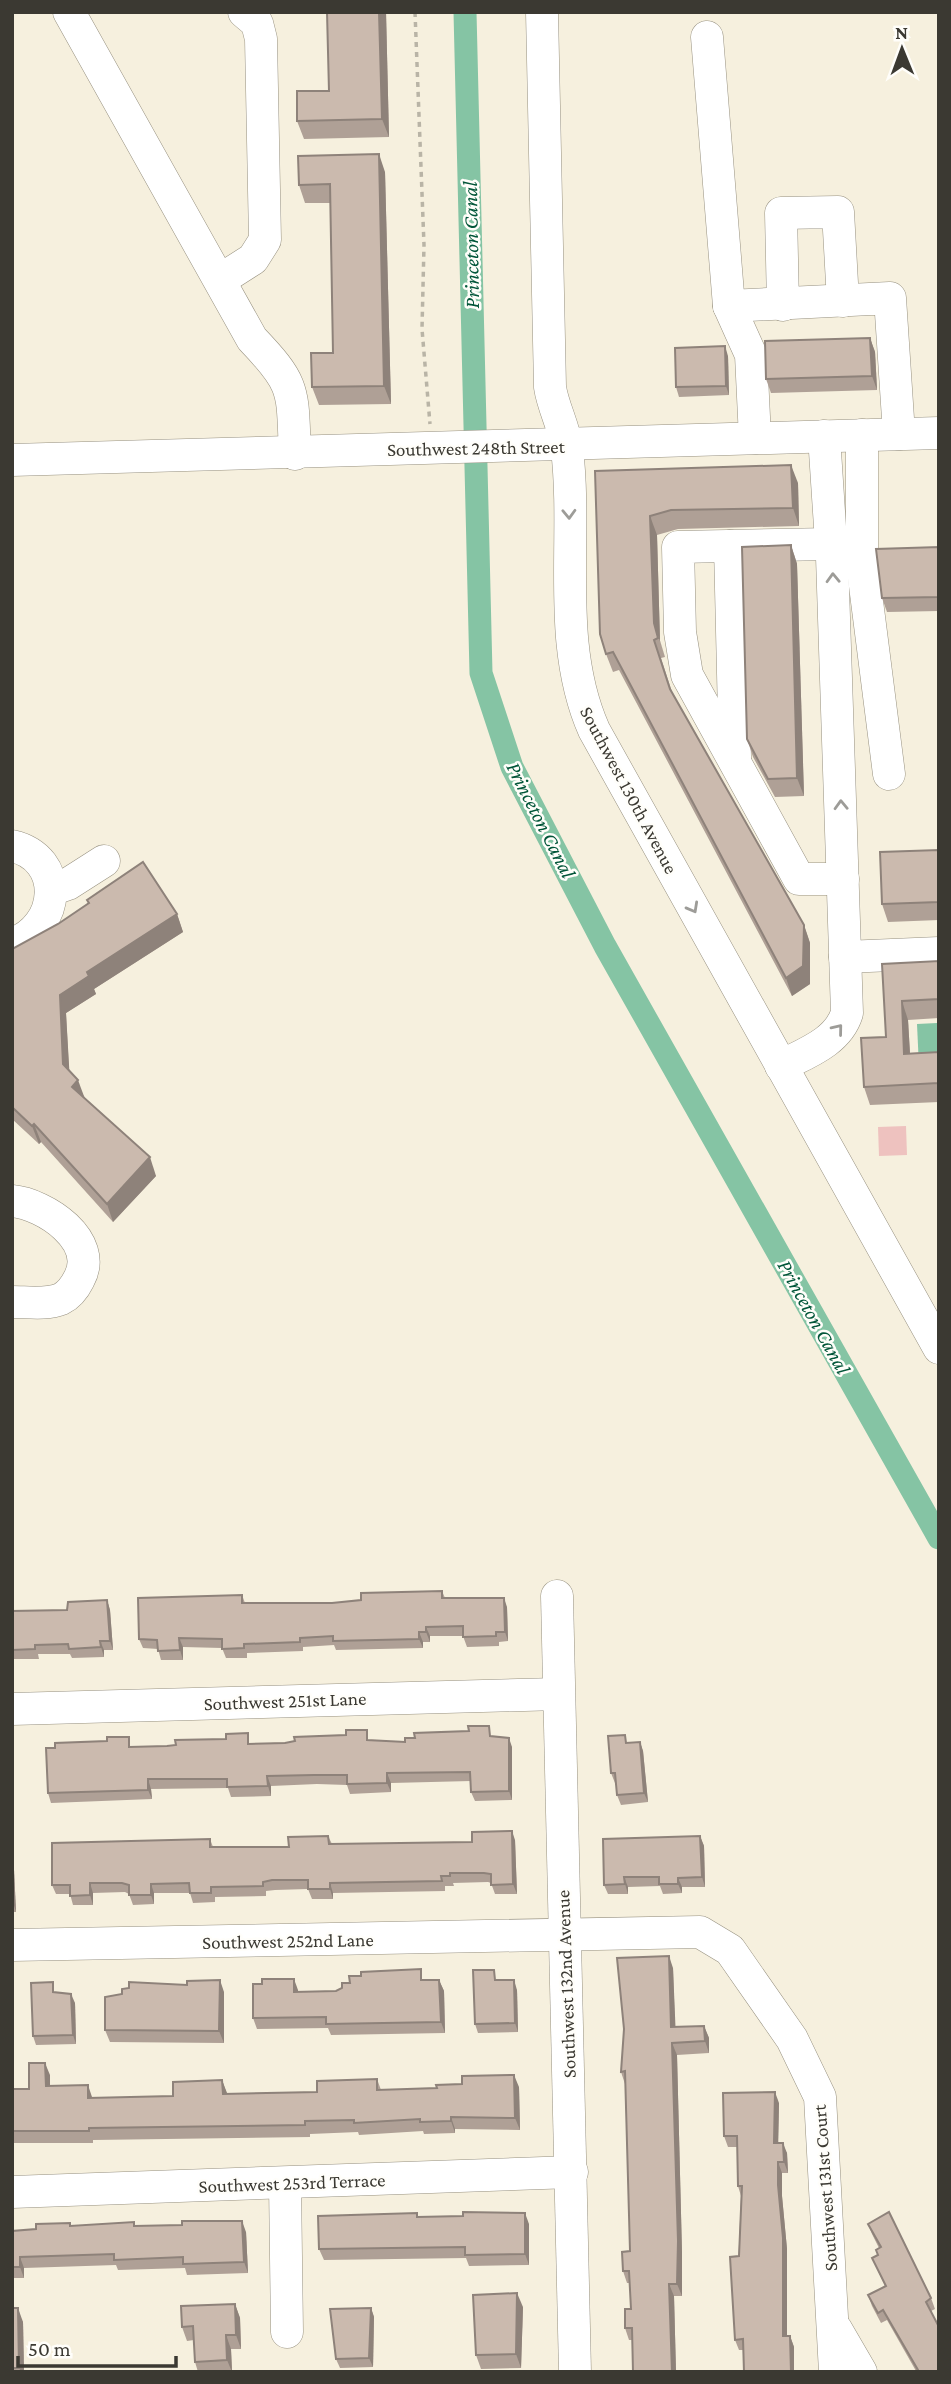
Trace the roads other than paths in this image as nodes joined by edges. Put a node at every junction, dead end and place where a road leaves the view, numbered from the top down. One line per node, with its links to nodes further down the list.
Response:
1 (69, 12): 5 (street)
2 (244, 12): 5 (street)
3 (542, 12): 14 (street, Southwest 130th Avenue)
4 (706, 37): 8 (street)
5 (220, 280): 15 (street)
6 (842, 301): 7 (street); 7 (street); 10 (street)
7 (783, 305): 8 (street)
8 (729, 306): 13 (street)
9 (939, 433): 10 (street, Southwest 248th Street)
10 (899, 434): 11 (street, Southwest 248th Street)
11 (862, 435): 12 (street, Southwest 248th Street); 20 (street)
12 (824, 436): 13 (street, Southwest 248th Street); 17 (street)
13 (755, 438): 14 (street, Southwest 248th Street)
14 (567, 446): 15 (street, Southwest 248th Street); 28 (street, Southwest 130th Avenue, one-way to 28)
15 (295, 454): 16 (street, Southwest 248th Street)
16 (12, 460)
17 (831, 544): 18 (street); 23 (street, one-way to 17)
18 (730, 546): 19 (street); 19 (street)
19 (735, 766): 23 (street)
20 (889, 774)
21 (12, 846): 24 (street)
22 (104, 861): 24 (street)
23 (843, 879): 27 (street)
24 (51, 890): 25 (street)
25 (12, 944)
26 (939, 953): 27 (street)
27 (845, 957): 28 (street, one-way to 27)
28 (781, 1066): 31 (street, Southwest 130th Avenue)
29 (12, 1201): 30 (street)
30 (12, 1302)
31 (939, 1348)
32 (557, 1596): 33 (street, Southwest 132nd Avenue)
33 (558, 1694): 34 (street, Southwest 251st Lane); 35 (street, Southwest 132nd Avenue)
34 (12, 1709)
35 (564, 1936): 36 (street, Southwest 252nd Lane); 37 (street, Southwest 132nd Avenue); 40 (street, Southwest 131st Court)
36 (12, 1945)
37 (572, 2172): 38 (street, Southwest 253rd Terrace); 42 (street, Southwest 132nd Avenue)
38 (285, 2183): 39 (street, Southwest 253rd Terrace); 41 (street)
39 (12, 2192)
40 (834, 2324): 43 (street, Southwest 131st Court); 44 (street)
41 (287, 2332)
42 (575, 2372)
43 (835, 2372)
44 (861, 2372)

